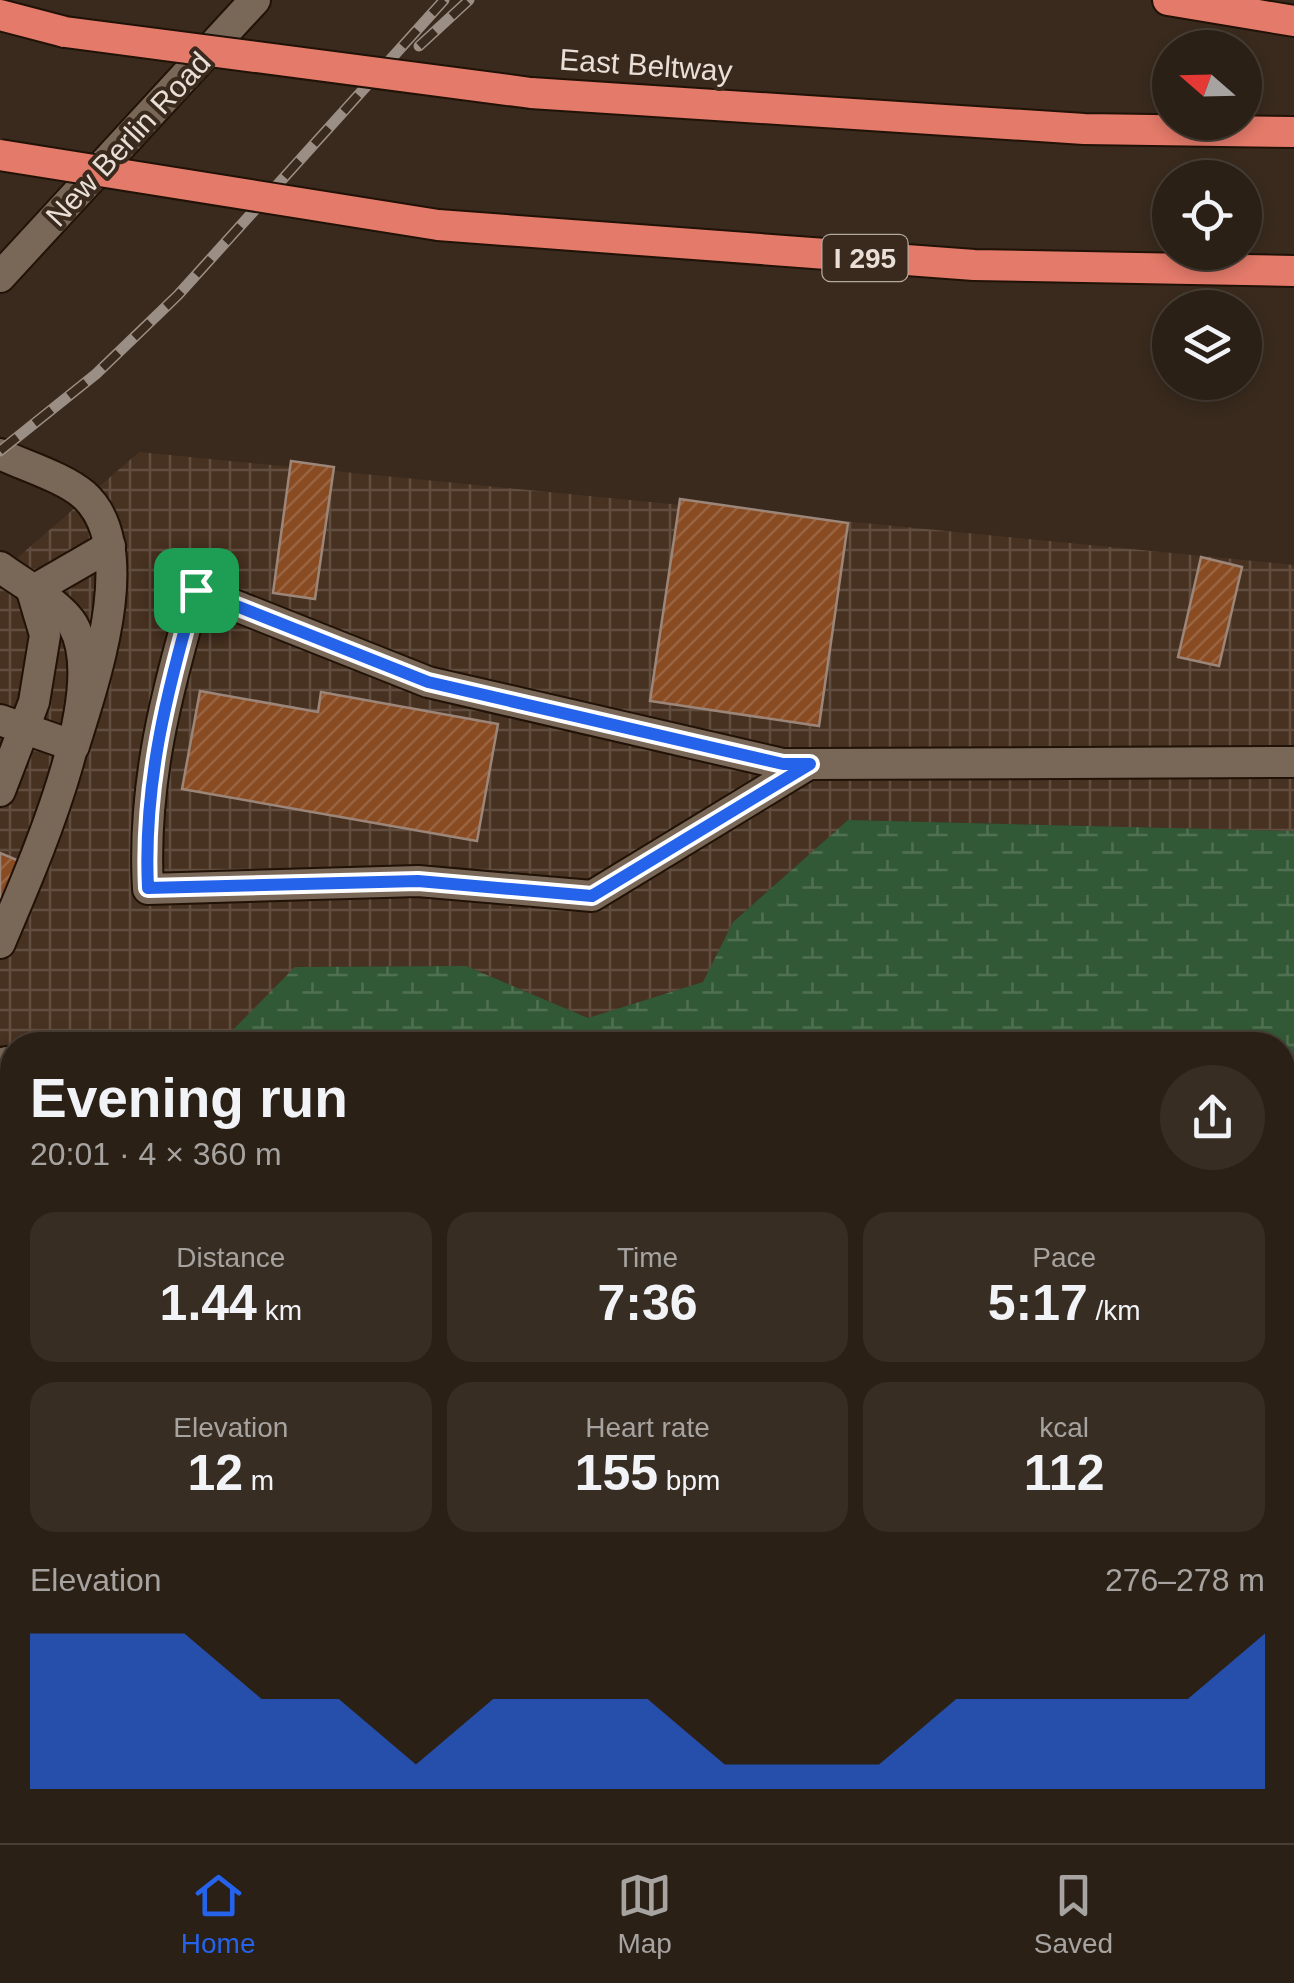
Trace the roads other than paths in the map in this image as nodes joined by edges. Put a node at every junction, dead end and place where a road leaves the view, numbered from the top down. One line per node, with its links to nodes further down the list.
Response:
1 (255, 0): 8 (street, New Berlin Road)
2 (1168, 0): 4 (highway)
3 (0, 15): 5 (highway, East Beltway, bridge)
4 (1294, 21)
5 (1294, 132)
6 (0, 155): 7 (highway, I 295, bridge)
7 (1294, 271)
8 (0, 277)
9 (0, 454): 10 (street)
10 (110, 546): 12 (street); 14 (street)
11 (0, 568): 12 (street)
12 (32, 591): 13 (street); 14 (street)
13 (12, 724): 14 (street); 17 (street)
14 (74, 746): 18 (street)
15 (1294, 762): 16 (street)
16 (810, 764): 16 (street)
17 (0, 791)
18 (0, 943)

